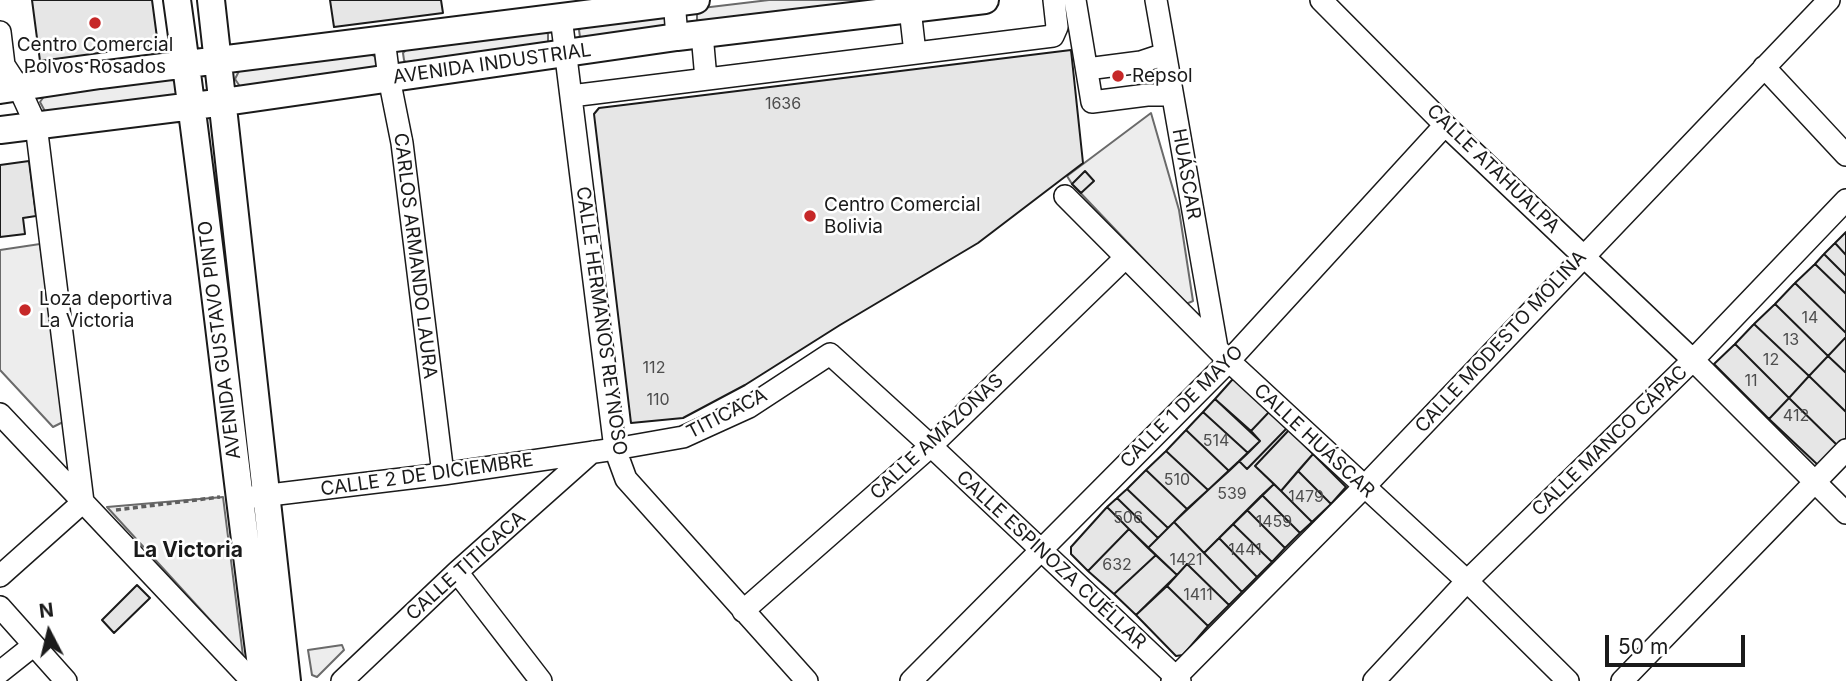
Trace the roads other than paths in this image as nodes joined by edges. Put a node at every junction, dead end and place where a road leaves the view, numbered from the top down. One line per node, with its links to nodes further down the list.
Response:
1 (177, 0): 19 (main road, AVENIDA GUSTAVO PINTO)
2 (211, 0): 18 (main road, AVENIDA GUSTAVO PINTO)
3 (985, 0): 10 (main road, AVENIDA INDUSTRIAL)
4 (1054, 0): 16 (street)
5 (1075, 0): 24 (street)
6 (1156, 0): 17 (street, HUÁSCAR)
7 (1321, 0): 30 (street, CALLE ATAHUALPA)
8 (1829, 0): 20 (street, CALLE MODESTO MOLINA)
9 (681, 1): 11 (main road, AVENIDA INDUSTRIAL); 13 (street)
10 (921, 5): 13 (main road, AVENIDA INDUSTRIAL); 16 (street)
11 (561, 17): 14 (main road, AVENIDA INDUSTRIAL); 15 (street, CALLE HERMANOS REYNOSO)
12 (0, 32): 21 (street)
13 (689, 36): 15 (main road, AVENIDA INDUSTRIAL); 23 (street)
14 (384, 39): 18 (main road, AVENIDA INDUSTRIAL); 22 (street, CARLOS ARMANDO LAURA)
15 (565, 53): 22 (main road, AVENIDA INDUSTRIAL); 26 (street, CALLE HERMANOS REYNOSO)
16 (915, 53): 23 (street)
17 (1165, 54): 24 (street); 25 (street, HUÁSCAR)
18 (219, 60): 19 (main road, AVENIDA INDUSTRIAL); 27 (main road, AVENIDA GUSTAVO PINTO)
19 (186, 64): 21 (main road, AVENIDA INDUSTRIAL); 28 (main road, AVENIDA GUSTAVO PINTO)
20 (1764, 67): 32 (street); 35 (street, CALLE MODESTO MOLINA)
21 (6, 77): 29 (street)
22 (389, 78): 27 (main road, AVENIDA INDUSTRIAL); 45 (street, CARLOS ARMANDO LAURA)
23 (706, 79): 26 (street)
24 (1144, 80): 25 (street)
25 (1172, 95): 38 (street, HUÁSCAR)
26 (571, 96): 42 (street, CALLE HERMANOS REYNOSO)
27 (223, 102): 28 (main road, AVENIDA INDUSTRIAL); 48 (main road, AVENIDA GUSTAVO PINTO)
28 (193, 106): 29 (main road, AVENIDA INDUSTRIAL); 49 (main road, AVENIDA GUSTAVO PINTO)
29 (36, 125): 31 (main road, AVENIDA INDUSTRIAL); 50 (street)
30 (1445, 125): 35 (street, CALLE ATAHUALPA); 38 (street, CALLE 1 DE MAYO)
31 (0, 130)
32 (1846, 155)
33 (1065, 197): 36 (street, CALLE HUÁSCAR)
34 (1846, 200): 39 (street, CALLE MANCO CÁPAC)
35 (1583, 255): 39 (street, CALLE ATAHUALPA); 47 (street, CALLE MODESTO MOLINA)
36 (1125, 258): 38 (street, CALLE HUÁSCAR); 41 (street, CALLE AMAZONAS)
37 (830, 354): 41 (street, CALLE ESPINOZA CUÉLLAR); 42 (street, TITICACA)
38 (1223, 354): 47 (street, CALLE HUÁSCAR); 52 (street, CALLE 1 DE MAYO)
39 (1693, 360): 46 (street, CALLE ATAHUALPA); 55 (street, CALLE MANCO CÁPAC)
40 (0, 414): 50 (street)
41 (931, 446): 52 (street, CALLE ESPINOZA CUÉLLAR); 57 (street, CALLE AMAZONAS)
42 (615, 449): 44 (street, CALLE 2 DE DICIEMBRE); 57 (street, CALLE HERMANOS REYNOSO)
43 (1846, 450): 46 (street)
44 (592, 452): 45 (street, CALLE 2 DE DICIEMBRE); 53 (street, CALLE TITICACA)
45 (443, 474): 48 (street, CALLE 2 DE DICIEMBRE)
46 (1816, 481): 51 (street, CALLE ATAHUALPA); 71 (street)
47 (1364, 487): 55 (street, CALLE HUÁSCAR); 60 (street, CALLE MODESTO MOLINA)
48 (266, 496): 49 (street, CALLE 2 DE DICIEMBRE); 64 (main road, AVENIDA GUSTAVO PINTO)
49 (239, 497): 63 (main road, AVENIDA GUSTAVO PINTO)
50 (88, 508): 54 (street); 62 (street)
51 (1846, 513)
52 (1040, 550): 60 (street, CALLE ESPINOZA CUÉLLAR); 68 (street, CALLE 1 DE MAYO)
53 (457, 572): 65 (street, CALLE TITICACA); 66 (street)
54 (0, 576)
55 (1467, 581): 69 (street, CALLE MANCO CÁPAC); 70 (street, CALLE HUÁSCAR)
56 (0, 607): 58 (street)
57 (743, 611): 67 (street, CALLE HERMANOS REYNOSO)
58 (34, 645): 59 (street); 61 (street)
59 (0, 671)
60 (1176, 680)
61 (66, 681)
62 (251, 681)
63 (263, 681)
64 (287, 681)
65 (342, 681)
66 (541, 681)
67 (807, 681)
68 (911, 681)
69 (1374, 681)
70 (1568, 681)
71 (1622, 681)

